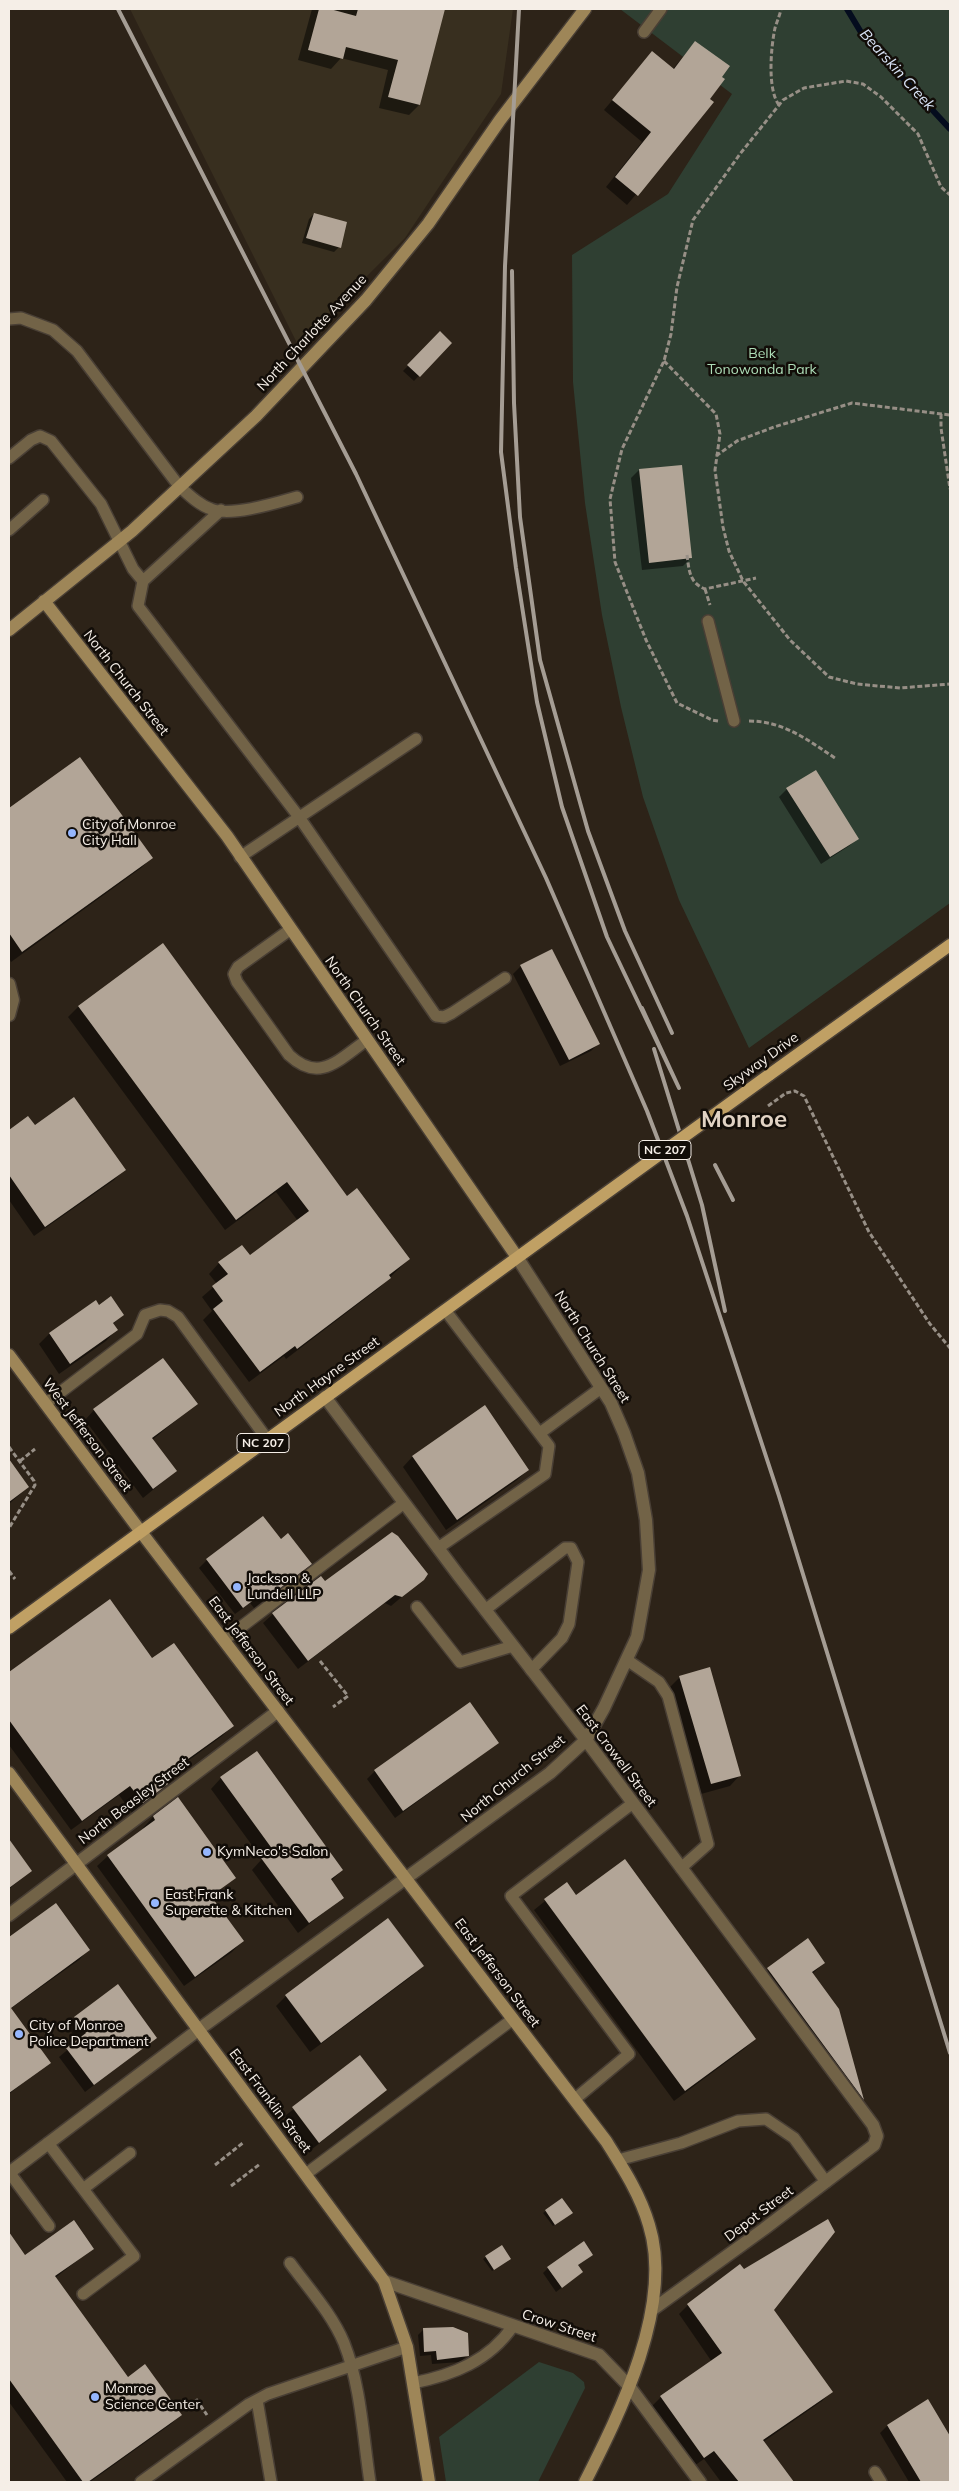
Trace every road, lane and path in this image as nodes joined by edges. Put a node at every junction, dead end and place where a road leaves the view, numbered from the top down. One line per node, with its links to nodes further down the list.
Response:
1 (585, 9): 13 (main road, North Charlotte Avenue)
2 (661, 9): 4 (lane)
3 (781, 9): 5 (path)
4 (644, 32)
5 (779, 105): 6 (path); 8 (path)
6 (950, 195)
7 (9, 319): 13 (lane)
8 (664, 361): 11 (path); 28 (path)
9 (942, 414): 10 (path); 11 (path); 14 (path)
10 (950, 415)
11 (715, 457): 23 (path)
12 (9, 458): 19 (lane)
13 (179, 486): 17 (lane); 19 (main road, North Charlotte Avenue)
14 (950, 490)
15 (297, 497): 17 (lane)
16 (43, 500): 18 (lane)
17 (220, 510): 22 (lane)
18 (9, 530)
19 (120, 541): 22 (lane); 24 (main road, North Charlotte Avenue)
20 (688, 555): 23 (path)
21 (756, 578): 23 (path)
22 (143, 581): 31 (lane)
23 (743, 581): 27 (path)
24 (44, 601): 26 (main road, North Charlotte Avenue); 32 (main road, North Church Street)
25 (708, 621): 28 (lane)
26 (9, 630)
27 (950, 684)
28 (734, 721): 30 (path)
29 (416, 739): 31 (lane)
30 (835, 758)
31 (299, 817): 32 (lane); 35 (lane)
32 (240, 857): 33 (main road, North Church Street)
33 (291, 929): 38 (main road, North Church Street); 38 (lane)
34 (950, 944): 40 (main road, Skyway Drive / NC 207, bridge)
35 (505, 978)
36 (10, 988): 37 (street)
37 (9, 1015)
38 (367, 1040): 40 (main road, North Church Street)
39 (768, 1106): 42 (path)
40 (517, 1258): 41 (main road, North Hayne Street / NC 207); 44 (street, North Church Street)
41 (445, 1310): 45 (main road, North Hayne Street / NC 207); 47 (lane)
42 (950, 1348)
43 (9, 1355): 46 (main road, West Jefferson Street)
44 (601, 1388): 47 (lane); 63 (street, North Church Street)
45 (325, 1397): 48 (main road, North Hayne Street / NC 207); 52 (street, East Crowell Street)
46 (44, 1404): 48 (lane); 54 (main road, West Jefferson Street)
47 (540, 1434): 55 (lane)
48 (268, 1439): 54 (main road, North Hayne Street / NC 207)
49 (9, 1447): 51 (path)
50 (35, 1450): 51 (path)
51 (20, 1461): 53 (path)
52 (404, 1503): 55 (street, East Crowell Street); 61 (lane)
53 (9, 1528)
54 (141, 1532): 60 (main road, North Hayne Street / NC 207); 61 (main road, East Jefferson Street)
55 (438, 1548): 59 (street, East Crowell Street)
56 (9, 1570): 57 (path)
57 (15, 1579)
58 (417, 1607): 62 (lane)
59 (485, 1610): 62 (street, East Crowell Street); 65 (lane)
60 (9, 1628)
61 (224, 1640): 67 (main road, East Jefferson Street)
62 (512, 1646): 65 (street, East Crowell Street)
63 (627, 1660): 68 (street, North Church Street); 72 (lane)
64 (320, 1661): 66 (path)
65 (531, 1670): 68 (street, East Crowell Street)
66 (333, 1707)
67 (278, 1711): 71 (street, North Beasley Street); 73 (main road, East Jefferson Street)
68 (586, 1740): 70 (street, East Crowell Street); 73 (street, North Church Street)
69 (9, 1773): 71 (main road, East Franklin Street)
70 (632, 1803): 72 (street, East Crowell Street); 77 (lane)
71 (77, 1863): 74 (street, North Beasley Street); 76 (main road, East Franklin Street)
72 (681, 1868): 78 (street, East Crowell Street)
73 (407, 1879): 75 (main road, East Jefferson Street); 76 (street, North Church Street)
74 (9, 1915)
75 (513, 2018): 77 (main road, East Jefferson Street); 86 (lane)
76 (198, 2030): 80 (street, North Church Street); 86 (main road, East Franklin Street)
77 (574, 2099): 82 (main road, East Jefferson Street)
78 (877, 2136): 87 (street, Depot Street)
79 (244, 2142): 83 (path)
80 (48, 2143): 85 (street, North Church Street); 89 (lane)
81 (130, 2153): 89 (lane)
82 (618, 2160): 87 (lane); 94 (main road, East Jefferson Street)
83 (214, 2164)
84 (260, 2164): 88 (path)
85 (9, 2172): 90 (lane)
86 (306, 2174): 92 (main road, East Franklin Street)
87 (826, 2182): 94 (street, Depot Street)
88 (231, 2186)
89 (83, 2189): 93 (lane)
90 (48, 2226)
91 (290, 2263): 97 (lane)
92 (384, 2281): 95 (street, Crow Street); 96 (main road, East Franklin Street)
93 (83, 2294)
94 (652, 2310): 99 (main road, East Jefferson Street)
95 (513, 2326): 98 (lane); 99 (street, Crow Street)
96 (407, 2347): 97 (lane); 98 (main road, East Franklin Street)
97 (352, 2366): 100 (lane); 104 (lane)
98 (413, 2383): 105 (main road, East Franklin Street)
99 (629, 2386): 106 (main road, East Jefferson Street); 107 (street, Crow Street)
100 (257, 2400): 102 (lane); 103 (lane)
101 (874, 2472): 108 (lane)
102 (141, 2482)
103 (271, 2482)
104 (370, 2482)
105 (429, 2482)
106 (585, 2482)
107 (700, 2482)
108 (881, 2482)

